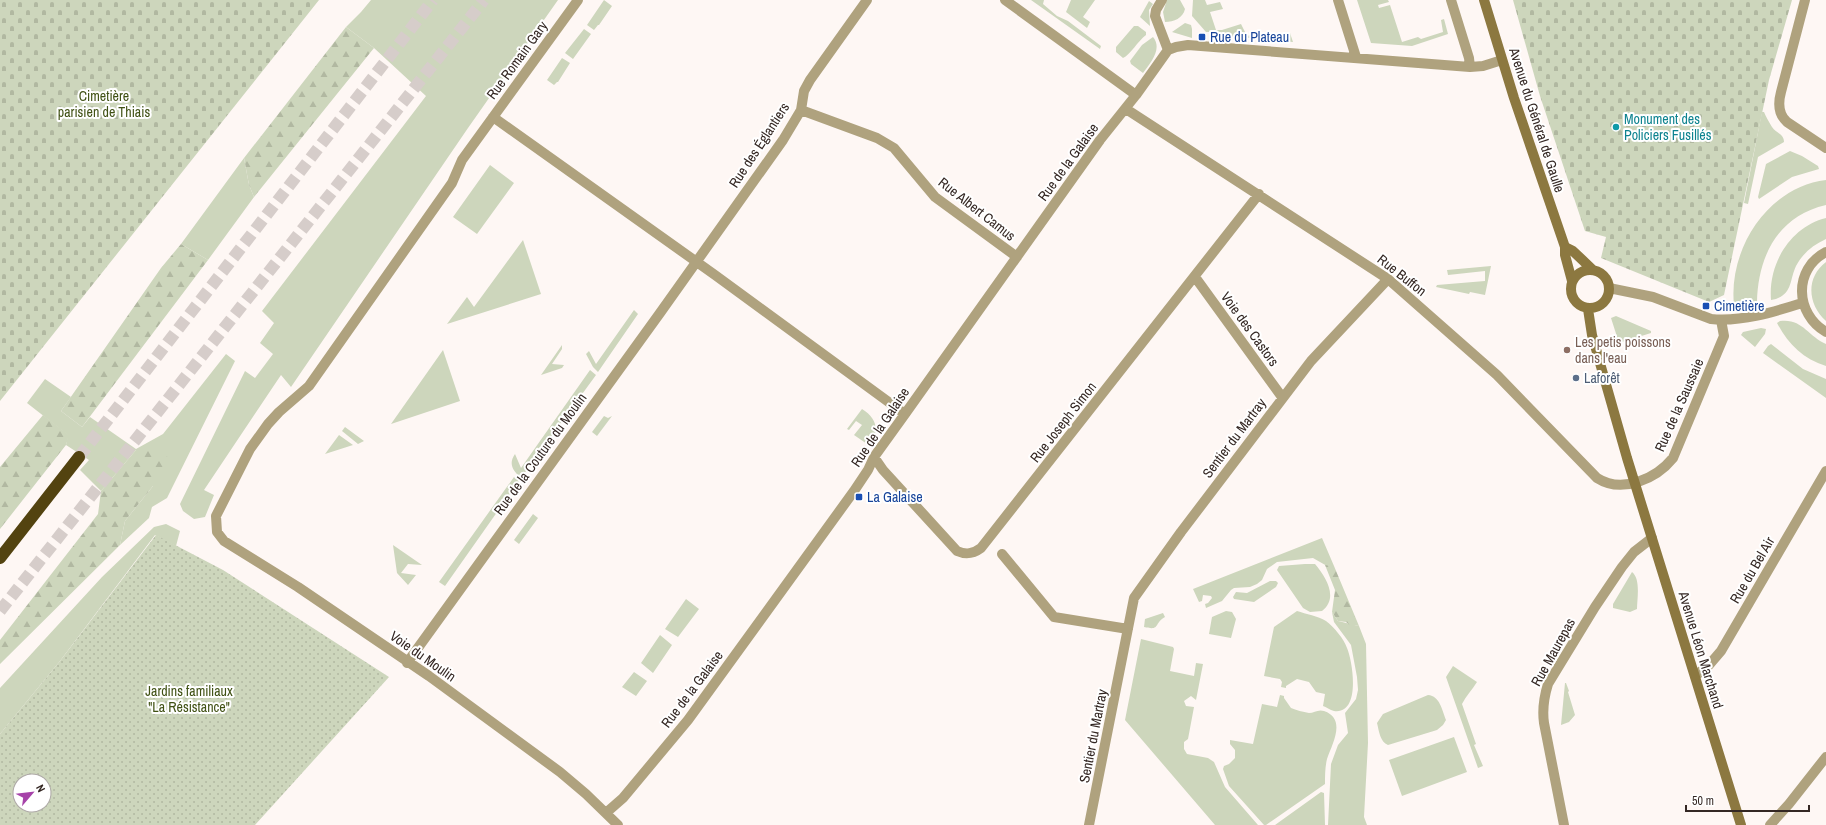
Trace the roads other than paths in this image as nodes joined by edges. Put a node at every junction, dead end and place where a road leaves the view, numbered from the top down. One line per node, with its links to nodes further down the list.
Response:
1 (578, 0): 16 (street, Rue Romain Gary)
2 (867, 0): 15 (street, Rue des Églantiers)
3 (1005, 0): 13 (street)
4 (1162, 0): 9 (street)
5 (1338, 0): 10 (street)
6 (1451, 0): 12 (street)
7 (1484, 0): 11 (main road, Avenue du Général de Gaulle)
8 (1805, 0): 17 (street)
9 (1168, 50): 10 (street); 13 (street, Rue de la Galaise)
10 (1356, 57): 12 (street)
11 (1502, 60): 12 (street); 19 (main road, Avenue du Général de Gaulle)
12 (1470, 67)
13 (1136, 95): 14 (street, Rue de la Galaise)
14 (1126, 109): 18 (street, Rue Buffon); 21 (street, Rue de la Galaise)
15 (801, 110): 21 (street, Rue Albert Camus); 22 (street, Rue des Églantiers)
16 (493, 117): 22 (street); 38 (street, Rue Romain Gary)
17 (1826, 148)
18 (1260, 194): 24 (street, Rue Joseph Simon); 25 (street, Rue Buffon)
19 (1566, 247): 23 (main road, Avenue du Général de Gaulle); 26 (main road, Avenue du Général de Gaulle)
20 (1826, 252): 28 (street)
21 (1017, 257): 33 (street, Rue de la Galaise)
22 (696, 262): 33 (street); 43 (street, Rue de la Couture du Moulin)
23 (1593, 270): 26 (main road); 27 (main road)
24 (1195, 278): 32 (street, Voie des Castors); 35 (street, Rue Joseph Simon)
25 (1388, 279): 32 (street, Sentier du Martray); 37 (street, Rue Buffon)
26 (1572, 281): 29 (main road)
27 (1610, 288): 29 (main road); 30 (street)
28 (1802, 303): 30 (street); 31 (street)
29 (1588, 309): 37 (main road, Avenue Léon Marchand)
30 (1721, 320): 37 (street, Rue de la Saussaie)
31 (1826, 332)
32 (1282, 397): 42 (street, Sentier du Martray)
33 (905, 414): 35 (street, Rue de la Galaise)
34 (79, 457): 41 (highway)
35 (874, 457): 46 (street, Rue de la Galaise)
36 (1826, 471): 44 (street, Rue du Bel Air)
37 (1635, 482): 39 (main road, Avenue Léon Marchand)
38 (217, 532): 43 (street, Voie du Moulin)
39 (1652, 538): 44 (main road, Avenue Léon Marchand); 49 (street, Rue Maurepas)
40 (1002, 554): 42 (street)
41 (0, 558)
42 (1128, 629): 48 (street, Sentier du Martray)
43 (407, 663): 46 (street, Voie du Moulin)
44 (1695, 676): 50 (main road, Avenue Léon Marchand)
45 (1826, 757): 51 (street)
46 (607, 812): 47 (street, Voie du Moulin)
47 (618, 825)
48 (1090, 825)
49 (1564, 825)
50 (1741, 825)
51 (1770, 825)

